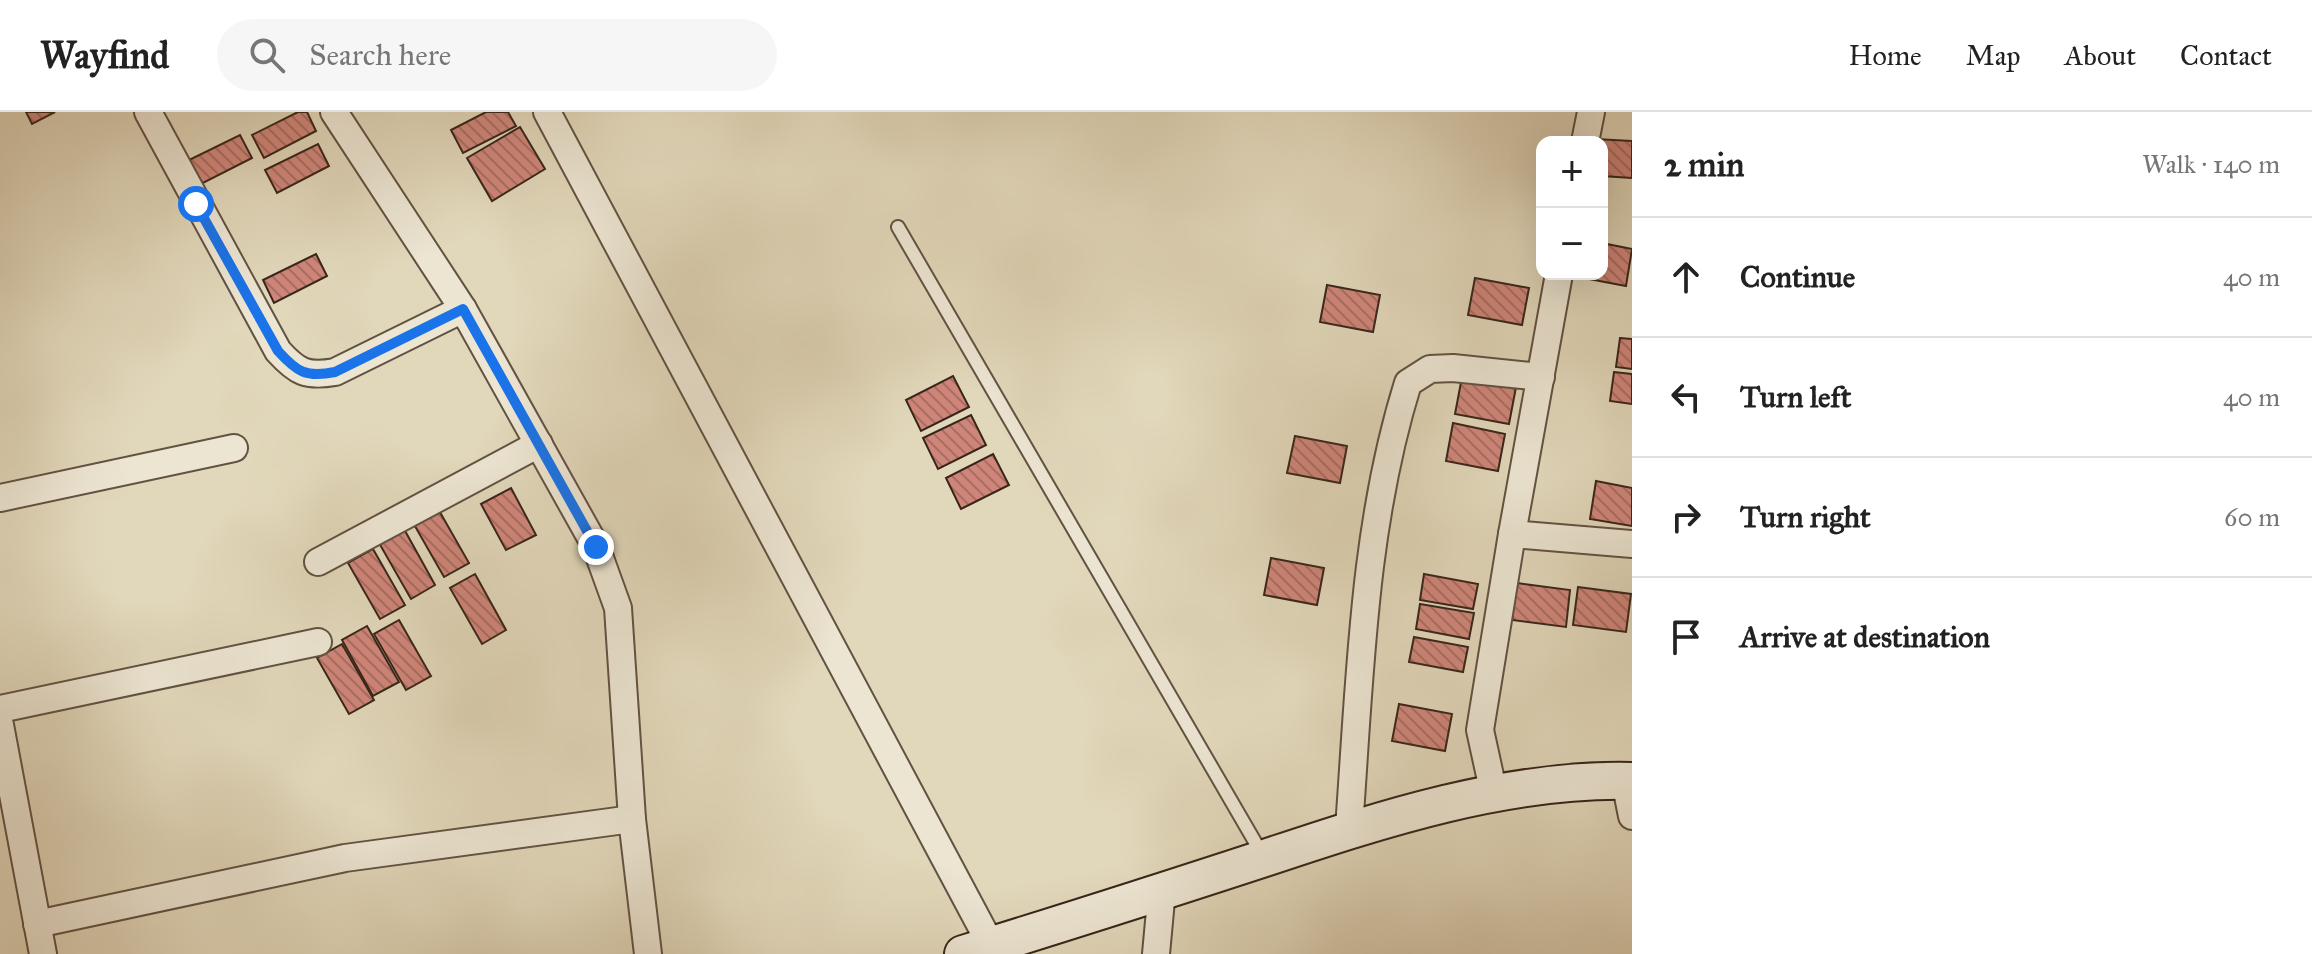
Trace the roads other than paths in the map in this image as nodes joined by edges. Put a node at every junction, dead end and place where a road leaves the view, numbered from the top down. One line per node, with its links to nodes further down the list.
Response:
1 (148, 112): 8 (street)
2 (334, 112): 8 (street)
3 (547, 112): 27 (street)
4 (1591, 112): 5 (street)
5 (1586, 136)
6 (898, 227): 24 (lane)
7 (1558, 280): 9 (street)
8 (463, 309): 10 (street)
9 (1541, 377): 13 (street); 23 (street)
10 (539, 444): 15 (street); 22 (street)
11 (234, 448): 12 (street)
12 (0, 498)
13 (1512, 534): 14 (street); 20 (street)
14 (1632, 544)
15 (318, 562)
16 (318, 642): 17 (street)
17 (0, 709)
18 (0, 725): 26 (street)
19 (1628, 781): 20 (street); 21 (street)
20 (1494, 794): 23 (street)
21 (1632, 816)
22 (632, 819): 26 (street); 29 (street)
23 (1349, 828): 24 (street)
24 (1264, 858): 25 (street)
25 (1162, 889): 27 (street); 30 (street)
26 (37, 924): 28 (street)
27 (977, 950)
28 (43, 954)
29 (648, 954)
30 (1156, 954)

